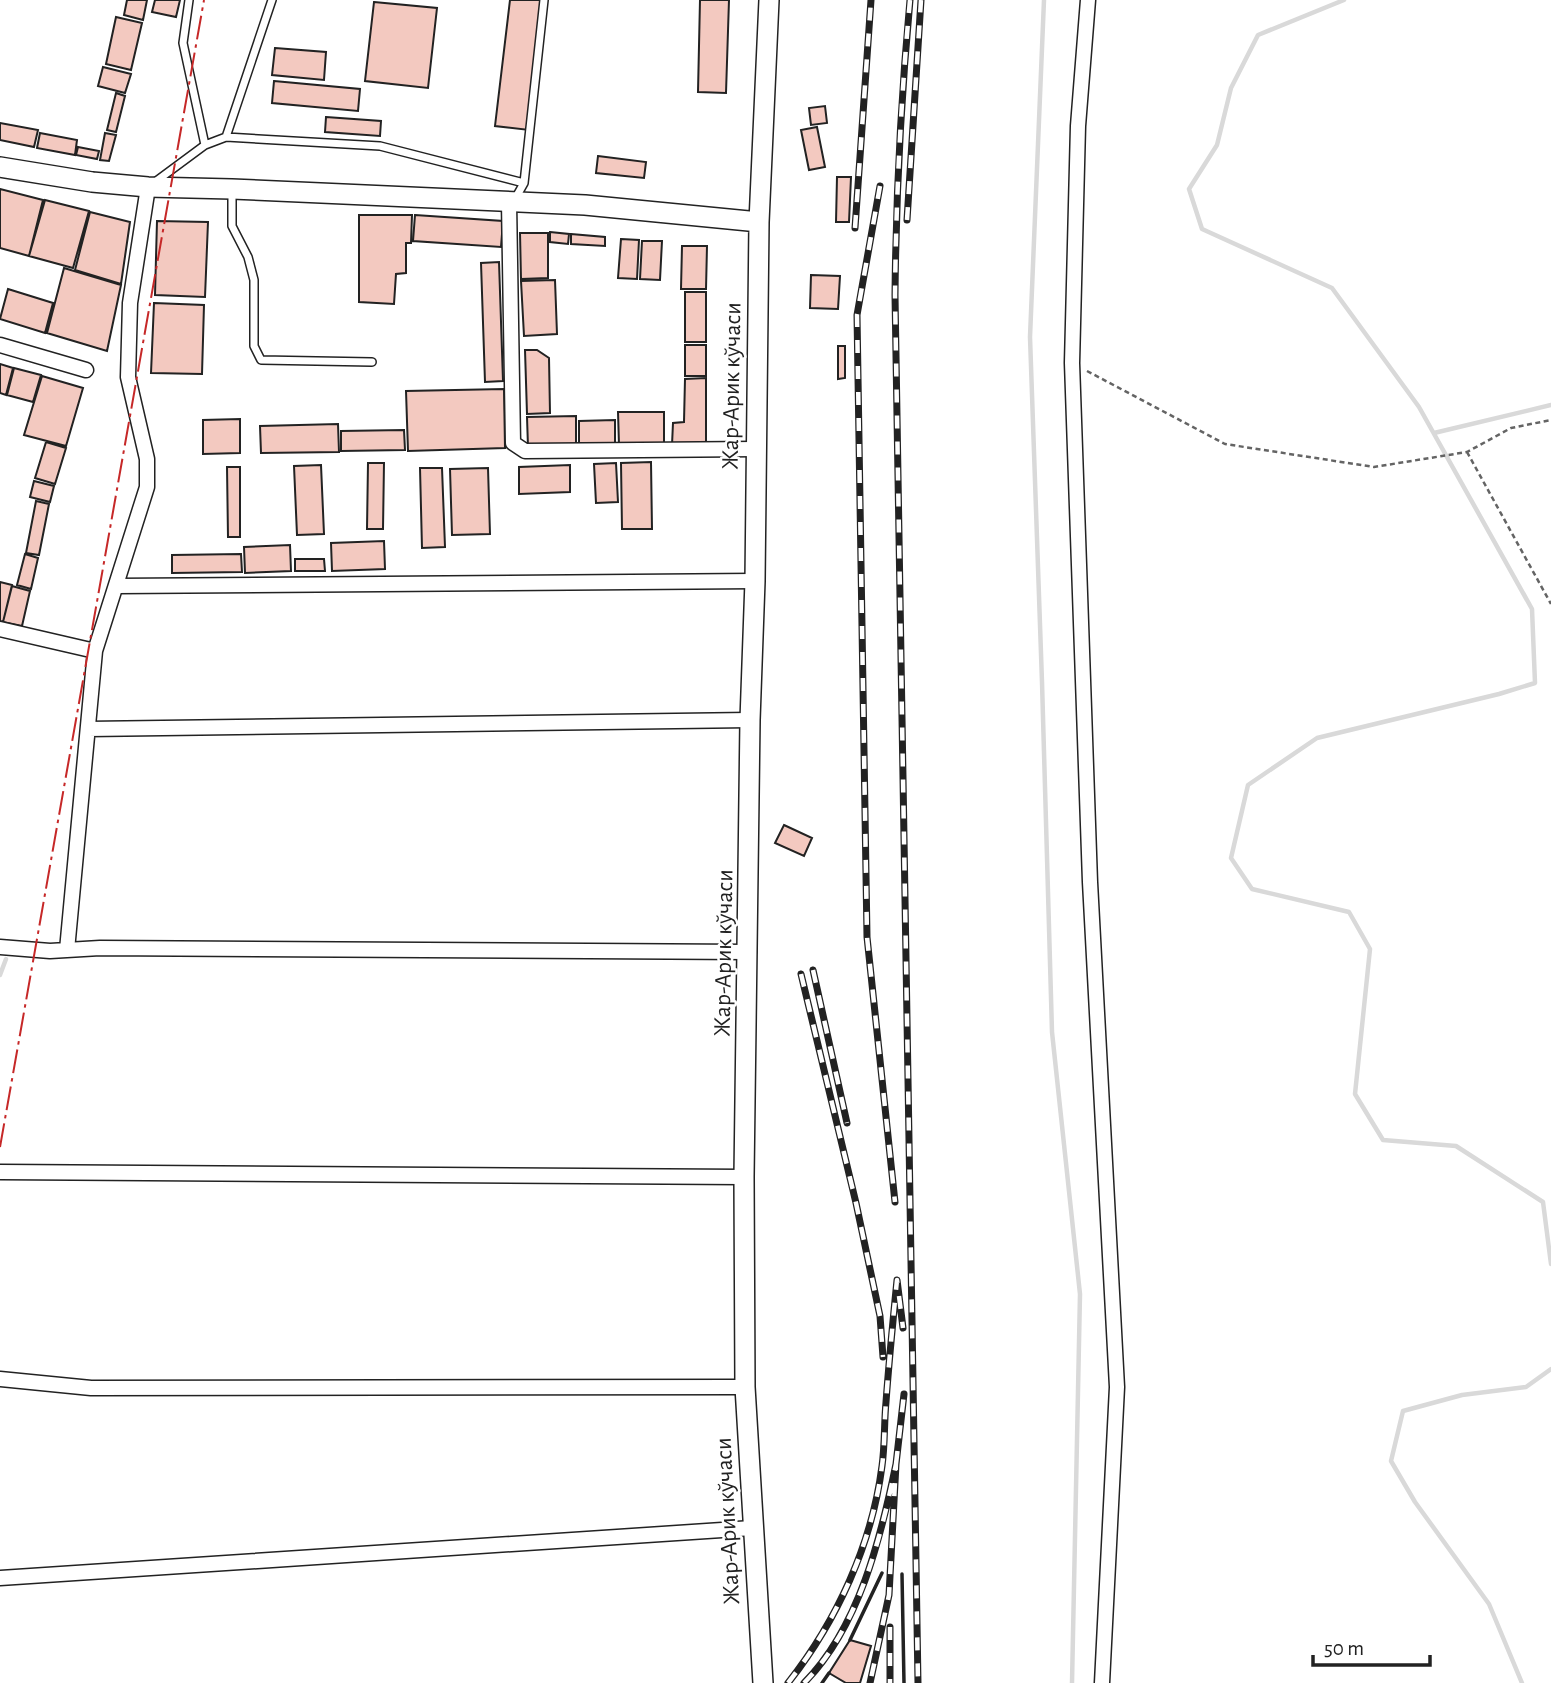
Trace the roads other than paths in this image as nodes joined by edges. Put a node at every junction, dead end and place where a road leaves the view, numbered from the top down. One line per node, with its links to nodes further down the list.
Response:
1 (189, 0): 7 (lane)
2 (272, 0): 6 (lane)
3 (544, 0): 9 (lane)
4 (769, 0): 13 (main road, Жар-Арик кўчаси)
5 (1088, 0): 34 (street)
6 (226, 137): 7 (lane); 9 (lane)
7 (205, 145): 10 (lane)
8 (0, 167): 10 (main road)
9 (524, 183): 12 (lane)
10 (148, 187): 11 (main road); 19 (street)
11 (232, 189): 12 (main road); 15 (lane)
12 (511, 202): 13 (main road); 17 (street)
13 (759, 222): 17 (main road, Жар-Арик кўчаси)
14 (0, 345): 16 (street)
15 (372, 362)
16 (86, 370)
17 (756, 449): 18 (main road, Жар-Арик кўчаси)
18 (755, 582): 19 (street); 22 (main road, Жар-Арик кўчаси)
19 (117, 586): 21 (street)
20 (0, 629): 21 (street)
21 (95, 651): 23 (street)
22 (750, 720): 23 (street); 26 (main road, Жар-Арик кўчаси)
23 (88, 729): 25 (street)
24 (1, 950): 25 (street)
25 (67, 950): 26 (street)
26 (749, 952): 28 (main road, Жар-Арик кўчаси)
27 (0, 1172): 28 (street)
28 (744, 1177): 30 (main road, Жар-Арик кўчаси)
29 (0, 1379): 30 (street)
30 (745, 1387): 31 (main road, Жар-Арик кўчаси)
31 (752, 1528): 32 (street); 33 (main road, Жар-Арик кўчаси)
32 (0, 1578)
33 (763, 1683)
34 (1102, 1683)

